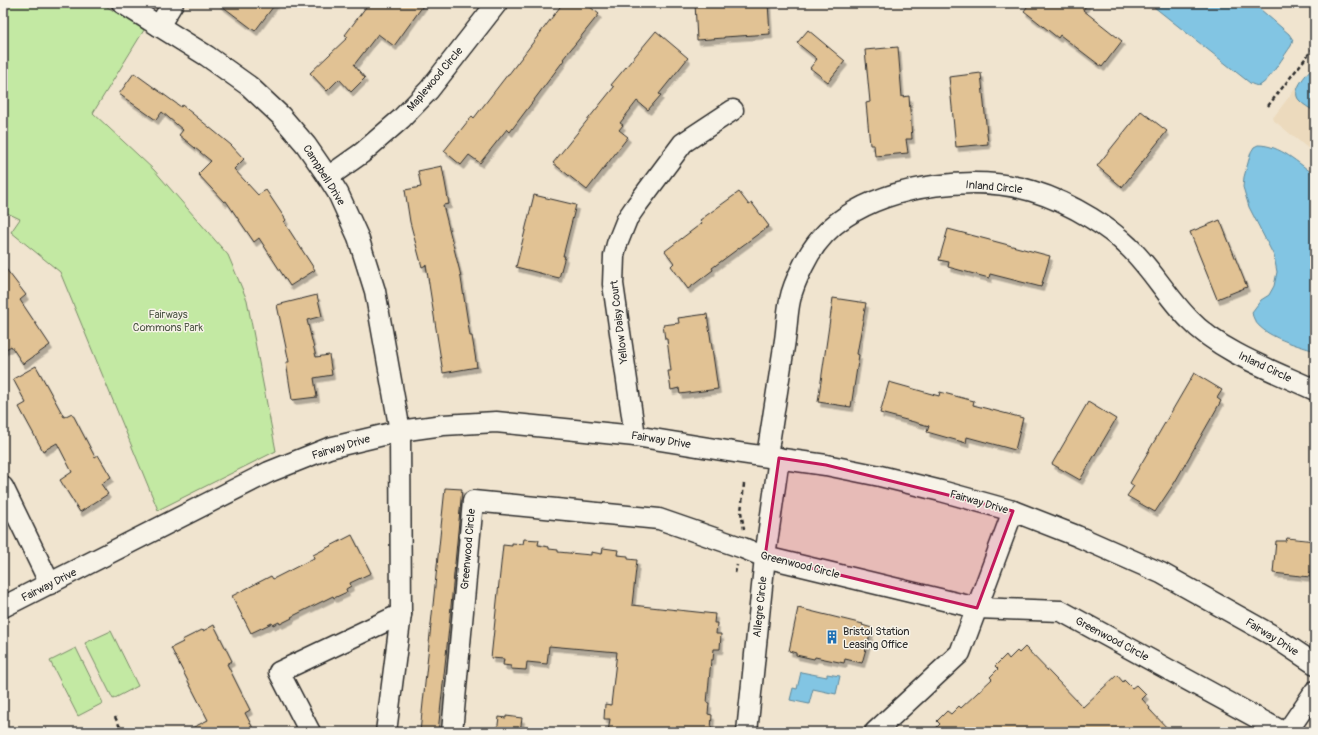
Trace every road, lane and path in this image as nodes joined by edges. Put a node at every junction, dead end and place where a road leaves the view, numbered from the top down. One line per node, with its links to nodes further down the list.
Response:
1 (122, 3): 4 (street, Campbell Drive)
2 (173, 3): 4 (street)
3 (497, 3): 8 (street, Maplewood Circle)
4 (160, 26): 8 (street, Campbell Drive)
5 (1315, 46): 6 (path)
6 (1268, 106)
7 (733, 110): 11 (street, Yellow Daisy Court)
8 (328, 177): 10 (street, Campbell Drive)
9 (1315, 390): 12 (street, Inland Circle)
10 (400, 431): 11 (street, Fairway Drive); 18 (street, Fairway Drive); 21 (street, Campbell Drive)
11 (635, 436): 12 (street, Fairway Drive)
12 (773, 457): 15 (street, Fairway Drive); 17 (street, Allegre Circle)
13 (744, 484): 16 (path)
14 (3, 487): 18 (street)
15 (1013, 511): 20 (street); 22 (street, Fairway Drive)
16 (745, 532)
17 (765, 557): 20 (street, Greenwood Circle); 28 (street, Greenwood Circle); 29 (street, Allegre Circle)
18 (50, 584): 19 (street, Fairway Drive)
19 (3, 607)
20 (977, 608): 30 (street); 31 (street, Greenwood Circle)
21 (401, 614): 26 (street); 27 (street, Campbell Drive)
22 (1315, 664)
23 (1315, 691): 32 (street)
24 (115, 717): 25 (path)
25 (122, 731)
26 (310, 732)
27 (386, 732)
28 (452, 732)
29 (747, 732)
30 (876, 732)
31 (1283, 732)
32 (1287, 732)

